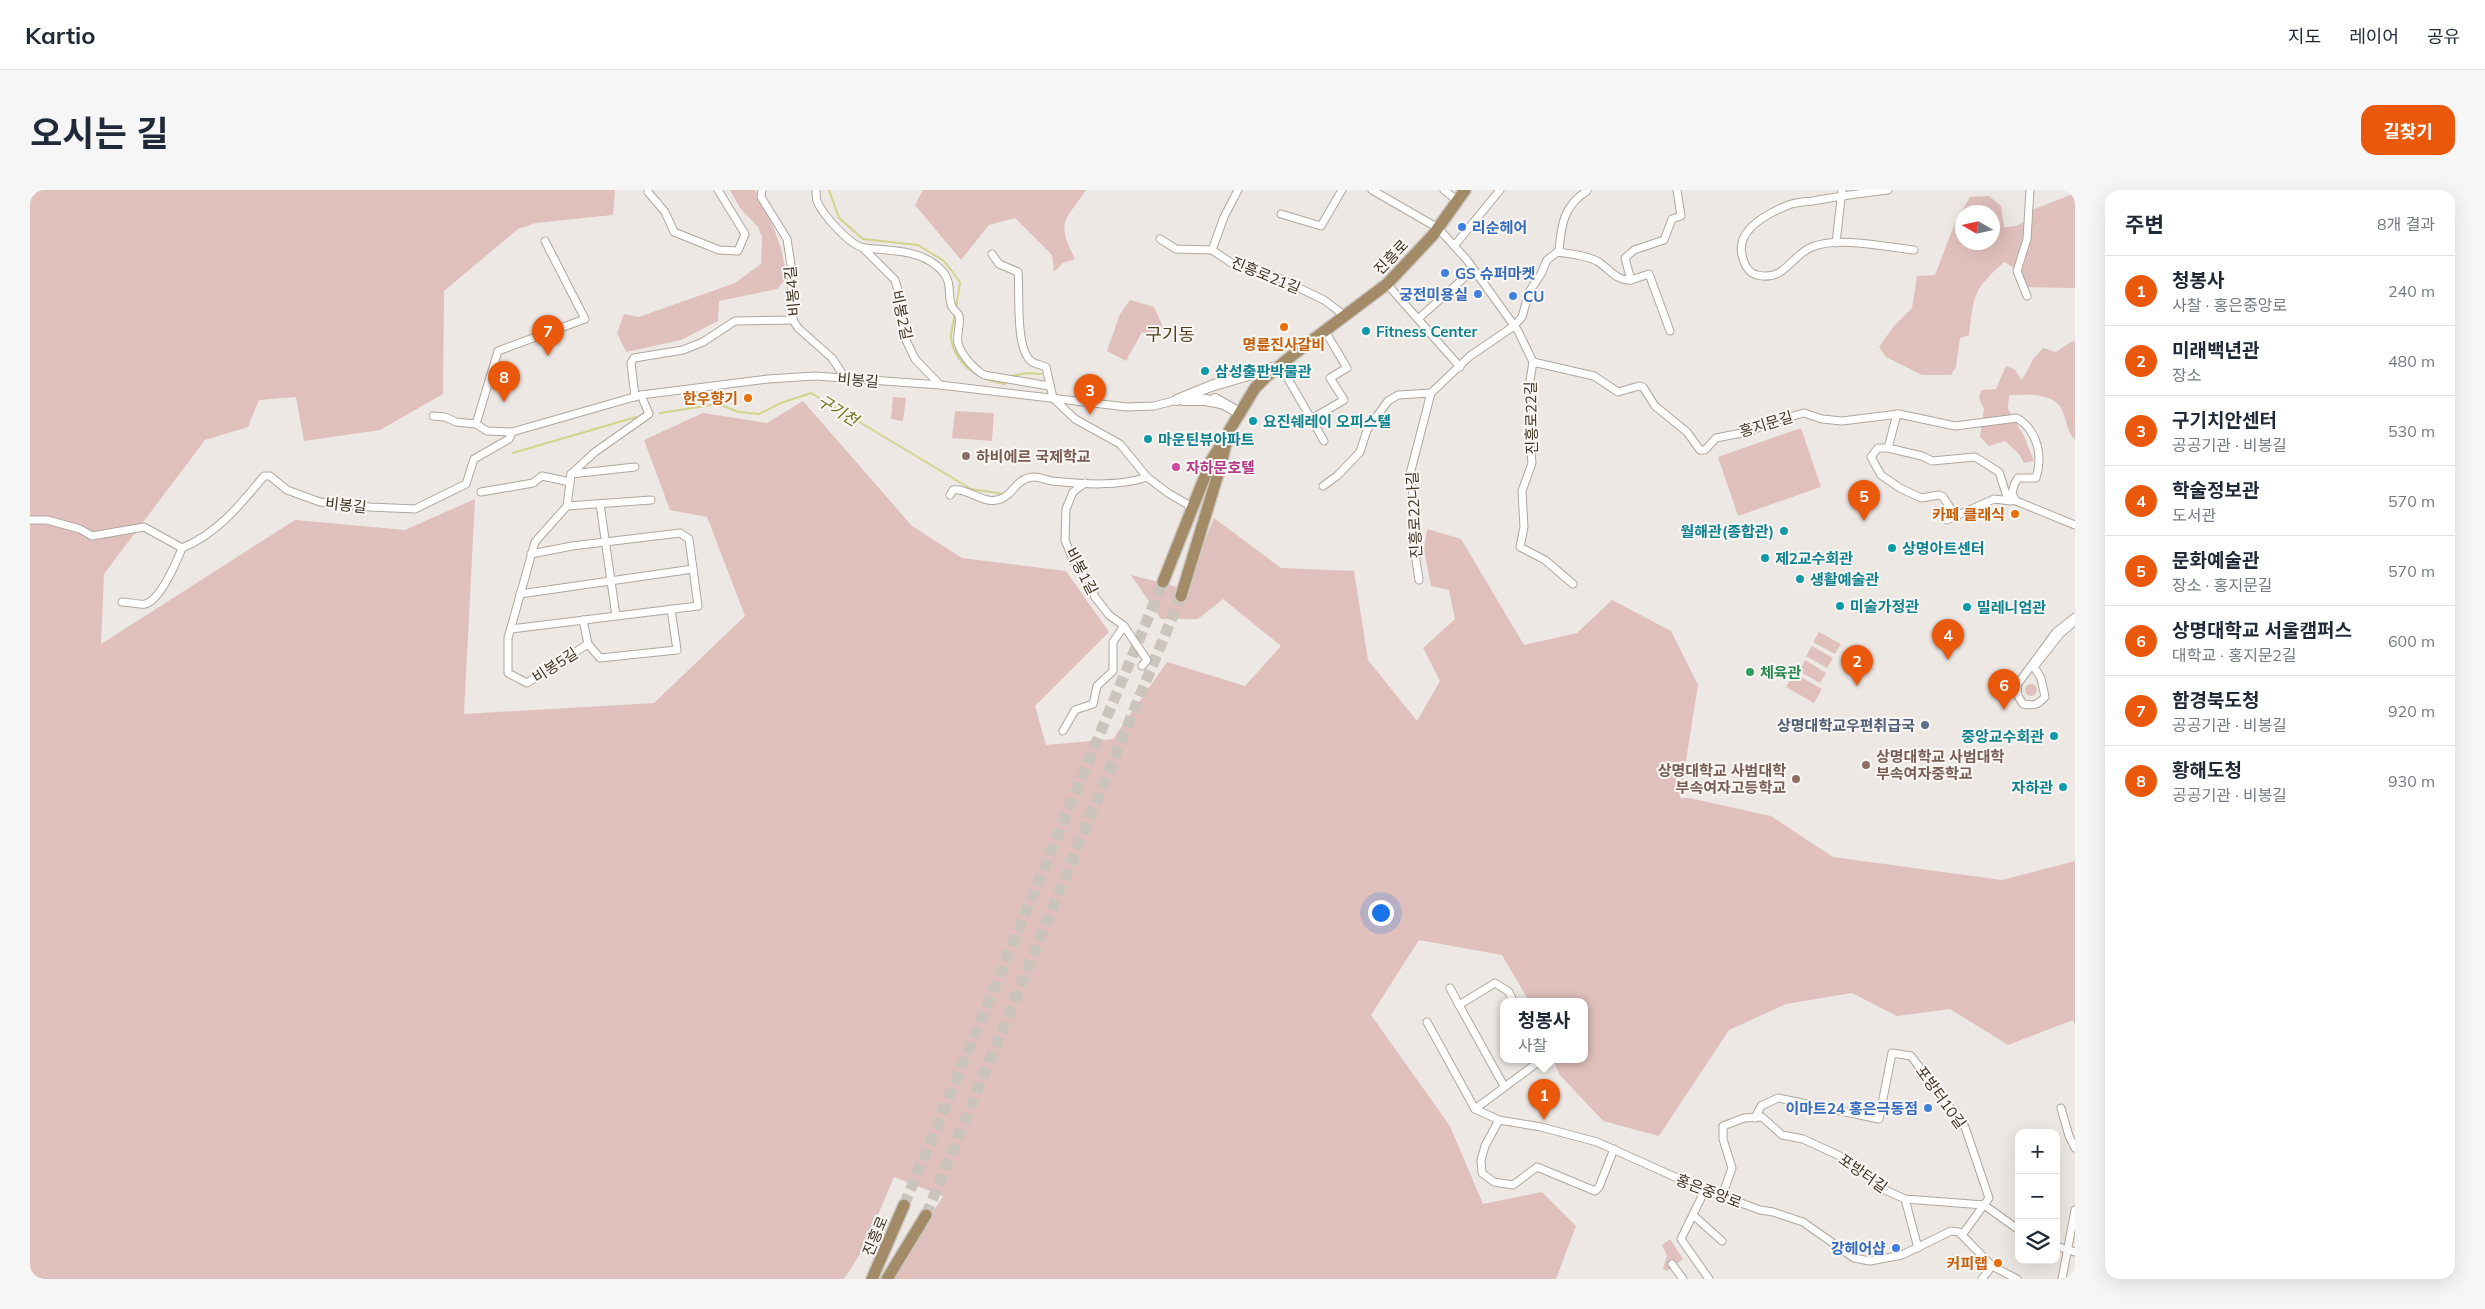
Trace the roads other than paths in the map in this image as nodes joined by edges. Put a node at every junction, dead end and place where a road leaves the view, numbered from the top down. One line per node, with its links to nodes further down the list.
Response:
1 (718, 190): 14 (street)
2 (762, 190): 34 (street, 비봉4길)
3 (816, 190): 23 (street, 비봉2길)
4 (1238, 190): 24 (street, 진흥로21길)
5 (1342, 190): 17 (street)
6 (1372, 190): 18 (street, 진흥로22길)
7 (1444, 190): 16 (street)
8 (1465, 190): 16 (main road, 진흥로)
9 (1500, 190): 22 (street)
10 (1677, 190): 29 (street)
11 (1888, 190): 15 (street)
12 (2030, 190): 31 (street)
13 (1587, 191): 26 (street)
14 (648, 192)
15 (1842, 193): 21 (street); 21 (street)
16 (1458, 201): 18 (main road, 진흥로)
17 (1281, 214)
18 (1438, 228): 22 (street, 진흥로22길); 30 (main road, 진흥로)
19 (1160, 239): 24 (street, 진흥로21길)
20 (545, 241): 54 (street)
21 (1836, 243): 25 (street)
22 (1454, 246): 28 (street, 진흥로22길)
23 (863, 248): 42 (street, 비봉2길); 43 (street)
24 (1212, 250): 32 (street, 진흥로21길)
25 (1914, 250)
26 (1557, 252): 29 (street); 35 (street)
27 (992, 254): 43 (street)
28 (1473, 270): 33 (street); 35 (street, 진흥로22길)
29 (1632, 280): 37 (street)
30 (1387, 284): 32 (main road, 진흥로); 33 (street)
31 (2027, 296)
32 (1344, 315): 36 (main road, 진흥로)
33 (1418, 319): 40 (street)
34 (793, 320): 41 (street, 비봉4길); 46 (street)
35 (1514, 326): 38 (street, 진흥로22길); 40 (street)
36 (1325, 331): 39 (main road, 진흥로); 53 (street)
37 (1670, 331)
38 (1532, 362): 51 (street, 홍지문길 / 홍지문길); 84 (street, 진흥로22길)
39 (1280, 365): 44 (main road); 50 (main road, 진흥로); 53 (street)
40 (1460, 366): 45 (street)
41 (845, 378): 42 (street, 비봉길); 46 (street, 비봉길)
42 (940, 385): 47 (street, 비봉길)
43 (1049, 386): 47 (street)
44 (1211, 386): 48 (main road); 49 (main road)
45 (1431, 393): 64 (street); 81 (street, 진흥로22나길)
46 (638, 396): 55 (street, 비봉길); 60 (street)
47 (1053, 398): 48 (street, 비봉길); 61 (street)
48 (1178, 400): 49 (main road)
49 (1221, 403): 50 (main road)
50 (1238, 412): 56 (main road, 진흥로)
51 (1897, 414): 58 (street); 69 (street, 홍지문길 / 홍지문길)
52 (433, 416): 54 (street, 비봉길)
53 (1311, 419): 57 (street)
54 (476, 424): 55 (street, 비봉길)
55 (512, 432): 78 (street, 비봉길)
56 (1226, 438): 72 (main road, 진흥로); 86 (main road, 진흥로)
57 (1324, 441)
58 (1888, 448): 68 (street); 73 (street)
59 (635, 467): 60 (street)
60 (571, 474): 62 (street)
61 (1147, 477): 63 (street); 72 (street)
62 (570, 482): 65 (street); 71 (street)
63 (1086, 482): 66 (street); 93 (street, 비봉1길)
64 (1323, 486)
65 (481, 492)
66 (950, 495)
67 (651, 500): 70 (street)
68 (2008, 500): 69 (street); 73 (street)
69 (2016, 501): 76 (street)
70 (600, 504): 71 (street); 77 (street)
71 (567, 506): 79 (street, 비봉5길)
72 (1192, 507): 83 (main road, 진흥로)
73 (1954, 515): 75 (street)
74 (30, 520): 78 (street)
75 (1947, 520)
76 (2075, 525)
77 (605, 542): 79 (street); 80 (street); 82 (street)
78 (182, 548): 87 (street)
79 (531, 554): 85 (street, 비봉5길)
80 (693, 569): 82 (street); 88 (street, 비봉5길)
81 (1419, 580)
82 (610, 581): 85 (street); 89 (street)
83 (1163, 582)
84 (1573, 584)
85 (520, 594): 94 (street, 비봉5길)
86 (1181, 596)
87 (122, 602)
88 (670, 609): 89 (street, 비봉5길); 95 (street, 비봉5길)
89 (616, 616): 91 (street, 비봉5길)
90 (2075, 617): 92 (street)
91 (583, 620): 94 (street, 비봉5길); 95 (street, 비봉5길)
92 (2075, 622)
93 (1124, 626): 96 (street, 비봉1길); 97 (street)
94 (511, 629): 95 (street, 비봉5길)
95 (588, 644)
96 (1142, 666)
97 (1063, 731)
98 (1450, 988): 100 (street)
99 (1512, 998): 100 (street)
100 (1459, 1004): 103 (street)
101 (1426, 1022): 105 (street)
102 (1537, 1063): 103 (street)
103 (1504, 1086): 105 (street)
104 (2061, 1108): 108 (street)
105 (1475, 1109): 107 (street, 홍은중앙로)
106 (1755, 1118): 112 (street); 113 (street, 포방터길); 115 (street, 포방터10길)
107 (1499, 1120): 110 (street, 홍은중앙로); 110 (street)
108 (2072, 1138): 109 (street)
109 (2075, 1148)
110 (1614, 1149): 111 (street, 홍은중앙로)
111 (1705, 1190): 112 (street, 홍은중앙로); 117 (street)
112 (1722, 1196): 123 (street, 홍은중앙로)
113 (1905, 1199): 115 (street, 포방터길); 123 (street)
114 (904, 1205): 127 (main road, 진흥로)
115 (1984, 1205): 119 (street); 120 (street)
116 (2075, 1210): 124 (street)
117 (1693, 1214): 121 (street); 130 (street)
118 (926, 1215): 128 (main road, 진흥로)
119 (2015, 1227)
120 (1962, 1235): 123 (street, 홍은중앙로); 126 (street)
121 (1722, 1241)
122 (2060, 1247): 124 (street)
123 (1918, 1248)
124 (2072, 1251): 133 (street)
125 (1672, 1264): 129 (street)
126 (1992, 1266): 131 (street); 132 (street)
127 (872, 1279)
128 (887, 1279)
129 (1683, 1279)
130 (1709, 1279)
131 (1982, 1279)
132 (2017, 1279)
133 (2062, 1279)

